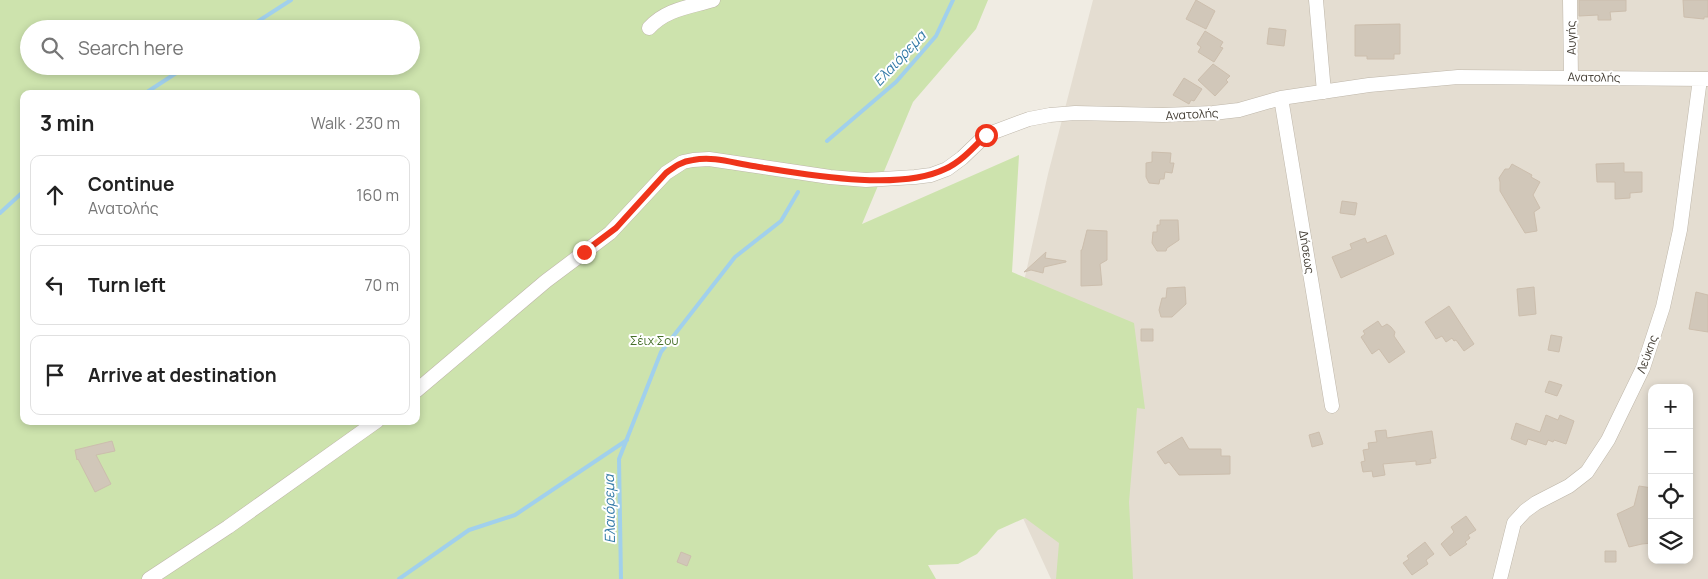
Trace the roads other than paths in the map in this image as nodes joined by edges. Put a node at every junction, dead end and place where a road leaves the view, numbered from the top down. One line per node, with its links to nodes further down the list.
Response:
1 (713, 0): 4 (street)
2 (1316, 0): 7 (street)
3 (1570, 0): 5 (street, Αυγής)
4 (649, 28)
5 (1571, 77): 6 (street, Ανατολής); 7 (street, Ανατολής)
6 (1704, 79): 13 (street, Λεύκης)
7 (1324, 92): 8 (street, Ανατολής)
8 (1281, 98): 9 (street, Ανατολής); 10 (street, Δήσεως)
9 (420, 388)
10 (1332, 406)
11 (371, 425): 12 (street)
12 (149, 579)
13 (1500, 579)

